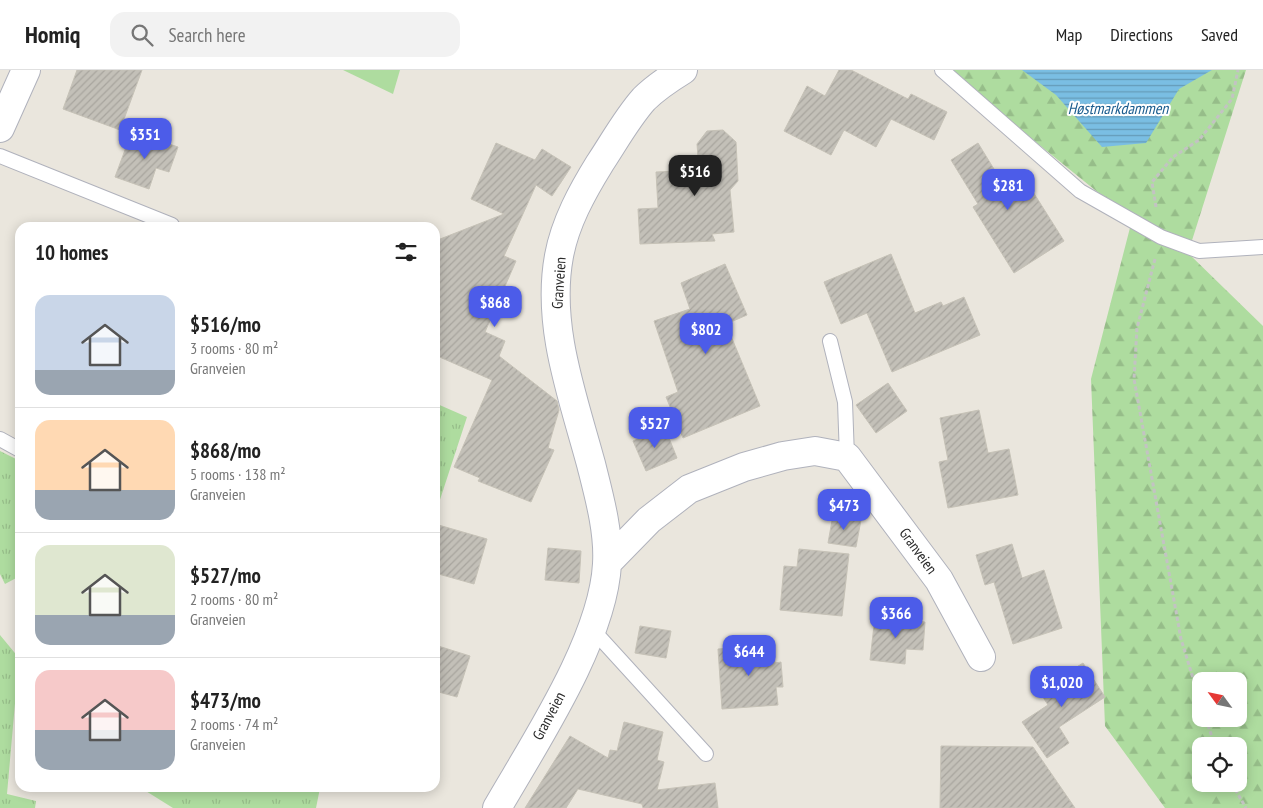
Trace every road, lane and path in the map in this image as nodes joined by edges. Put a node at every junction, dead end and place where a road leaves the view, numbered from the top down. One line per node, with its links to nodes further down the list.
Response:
1 (26, 70): 5 (street)
2 (683, 70): 14 (street, Granveien)
3 (942, 70): 8 (lane)
4 (1238, 70): 8 (path)
5 (0, 128)
6 (0, 156): 7 (lane)
7 (165, 222)
8 (1161, 237): 9 (lane); 17 (path)
9 (1263, 247)
10 (830, 341): 13 (lane)
11 (0, 439): 12 (lane)
12 (15, 447)
13 (847, 457): 14 (street); 16 (street, Granveien)
14 (608, 562): 15 (street, Granveien)
15 (592, 629): 18 (lane); 20 (street, Granveien)
16 (981, 657)
17 (1192, 675)
18 (706, 754)
19 (1237, 792): 21 (path)
20 (497, 808)
21 (1246, 808)

